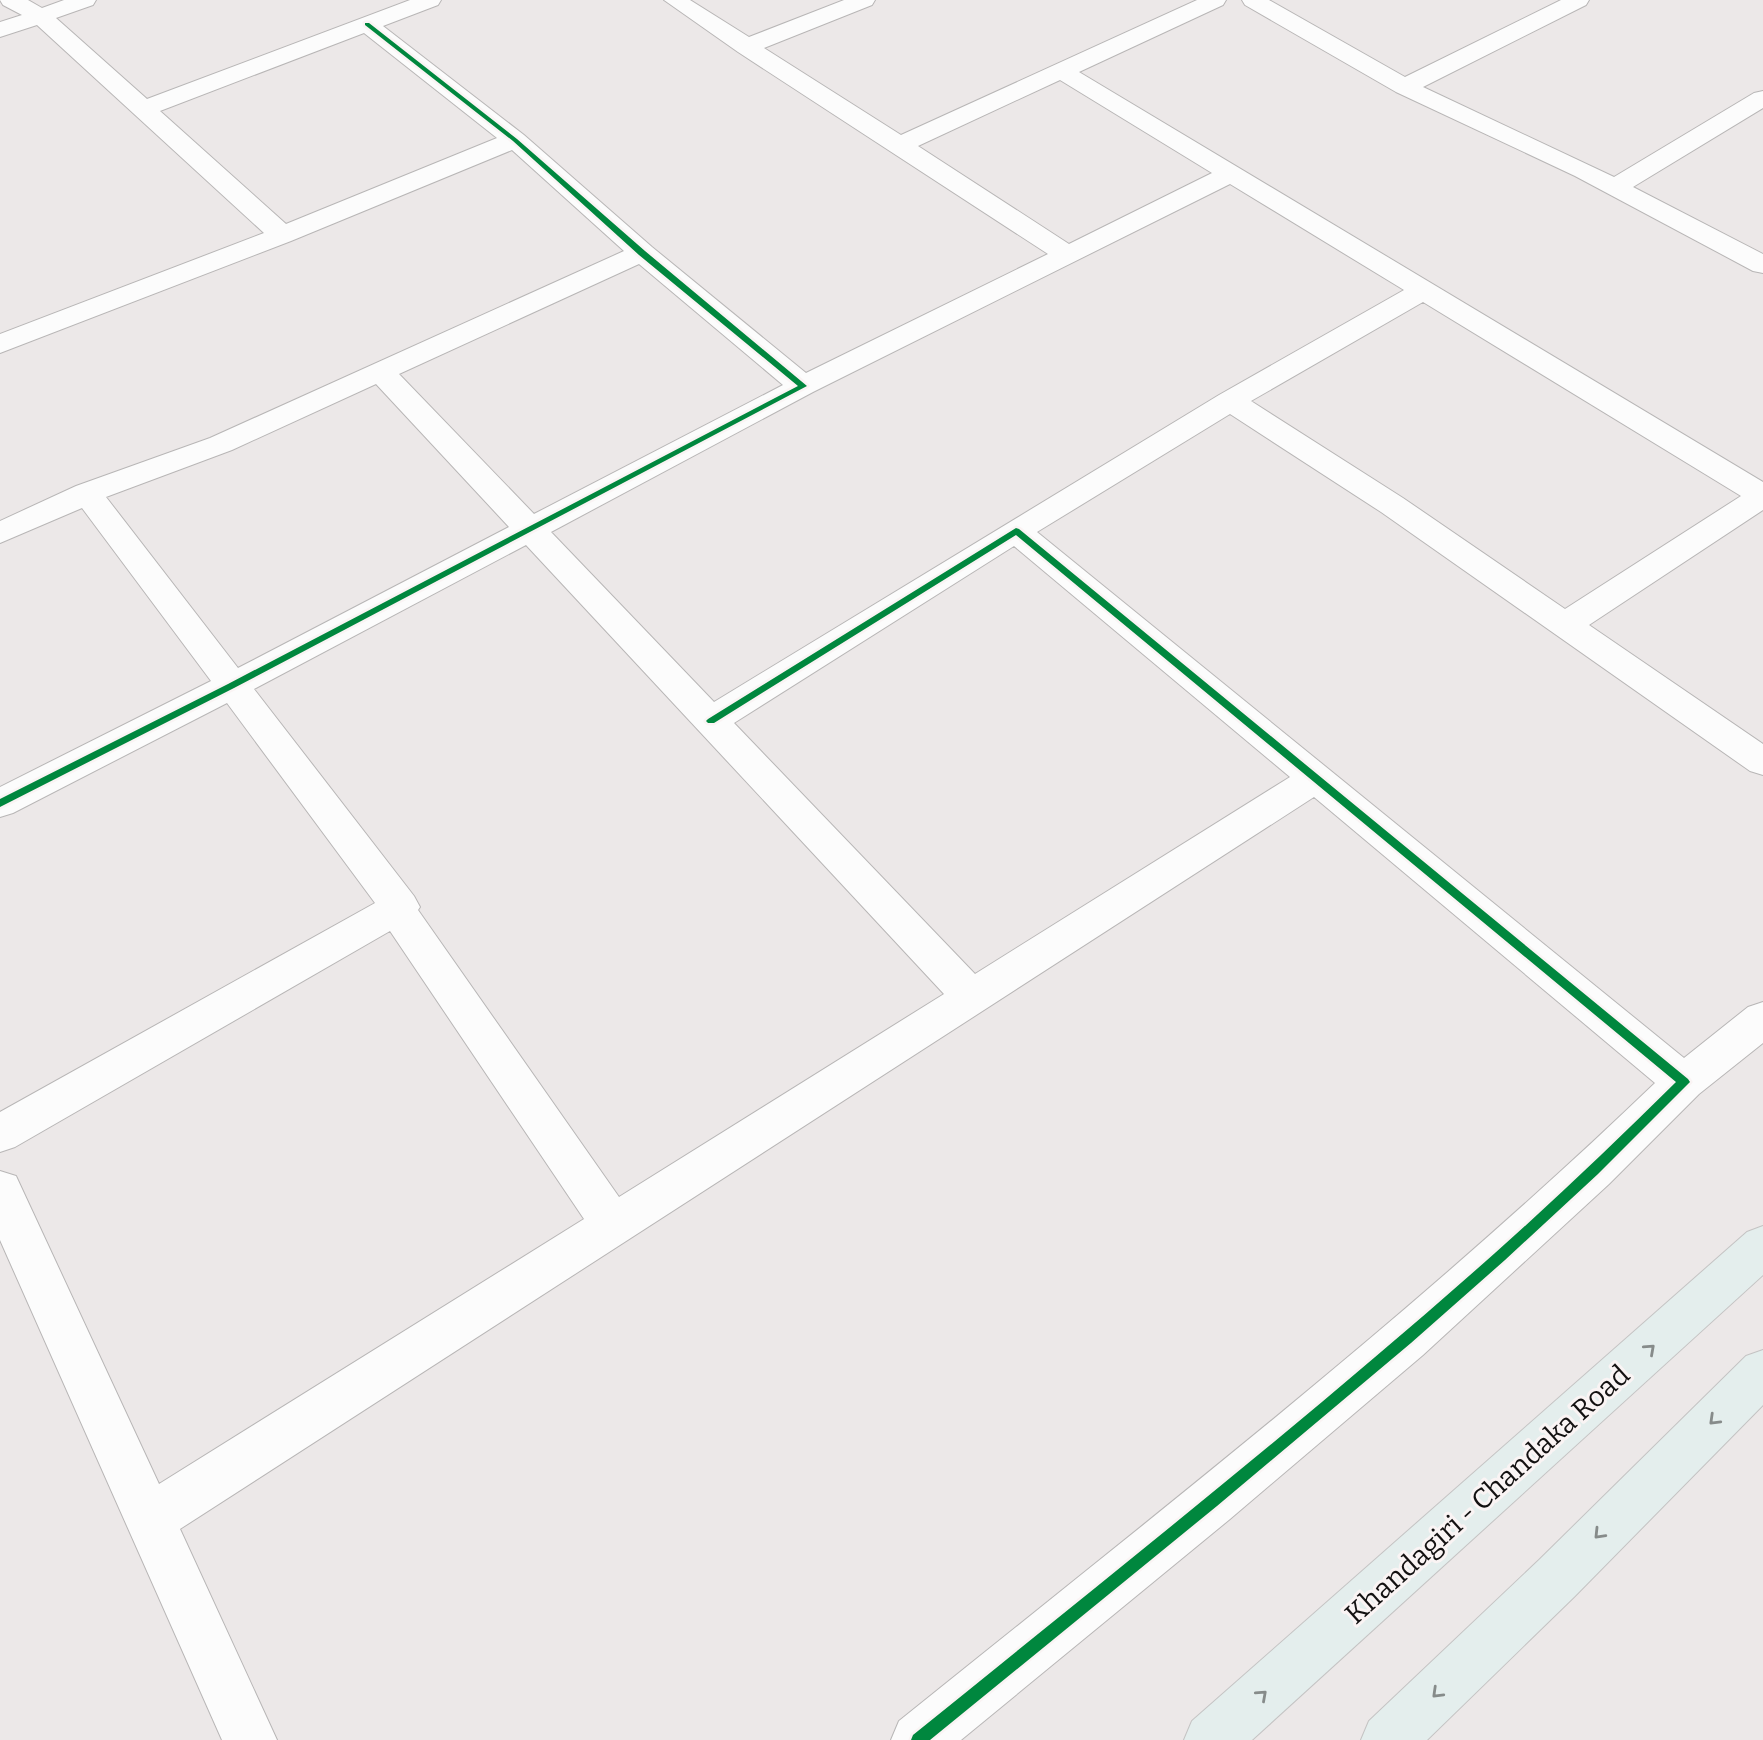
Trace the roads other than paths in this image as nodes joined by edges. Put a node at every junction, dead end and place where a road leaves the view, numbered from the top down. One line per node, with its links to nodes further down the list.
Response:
1 (11, 0): 9 (street)
2 (85, 0): 9 (street)
3 (430, 0): 10 (street)
4 (675, 0): 12 (street)
5 (863, 0): 12 (street)
6 (1214, 0): 13 (street)
7 (1253, 0): 14 (street)
8 (1559, 3): 14 (street)
9 (41, 16): 11 (street); 16 (street)
10 (367, 24): 16 (street); 17 (street)
11 (0, 30)
12 (747, 46): 18 (street)
13 (1061, 71): 18 (street); 19 (street)
14 (1404, 87): 20 (street)
15 (1757, 108): 20 (street)
16 (144, 109): 21 (street)
17 (515, 140): 21 (street); 22 (street)
18 (900, 145): 23 (street)
19 (1231, 174): 23 (street); 25 (street)
20 (1613, 188): 24 (street)
21 (282, 235): 26 (street)
22 (642, 253): 27 (street); 28 (street)
23 (1067, 255): 28 (street)
24 (1763, 265)
25 (1424, 290): 29 (street); 34 (street)
26 (3, 338)
27 (381, 372): 30 (street); 31 (street)
28 (803, 386): 31 (street)
29 (1230, 401): 32 (street); 34 (street)
30 (87, 493): 33 (street); 35 (street)
31 (530, 529): 35 (street); 36 (street)
32 (1016, 531): 36 (street); 38 (street)
33 (0, 533)
34 (1566, 624): 37 (street)
35 (231, 686): 39 (street); 40 (street)
36 (711, 721): 41 (street)
37 (1763, 762)
38 (1317, 778): 41 (street); 43 (street)
39 (0, 803)
40 (397, 909): 44 (street); 46 (street)
41 (972, 997): 46 (street)
42 (1763, 1019): 43 (street)
43 (1684, 1082): 51 (street)
44 (0, 1134)
45 (0, 1190): 49 (street)
46 (613, 1225): 49 (street)
47 (1763, 1246): 52 (main road, Khandagiri - Chandaka Road, one-way to 47)
48 (1763, 1372): 53 (main road, one-way to 53)
49 (150, 1519): 50 (street)
50 (250, 1740)
51 (918, 1740)
52 (1210, 1740)
53 (1388, 1740)

